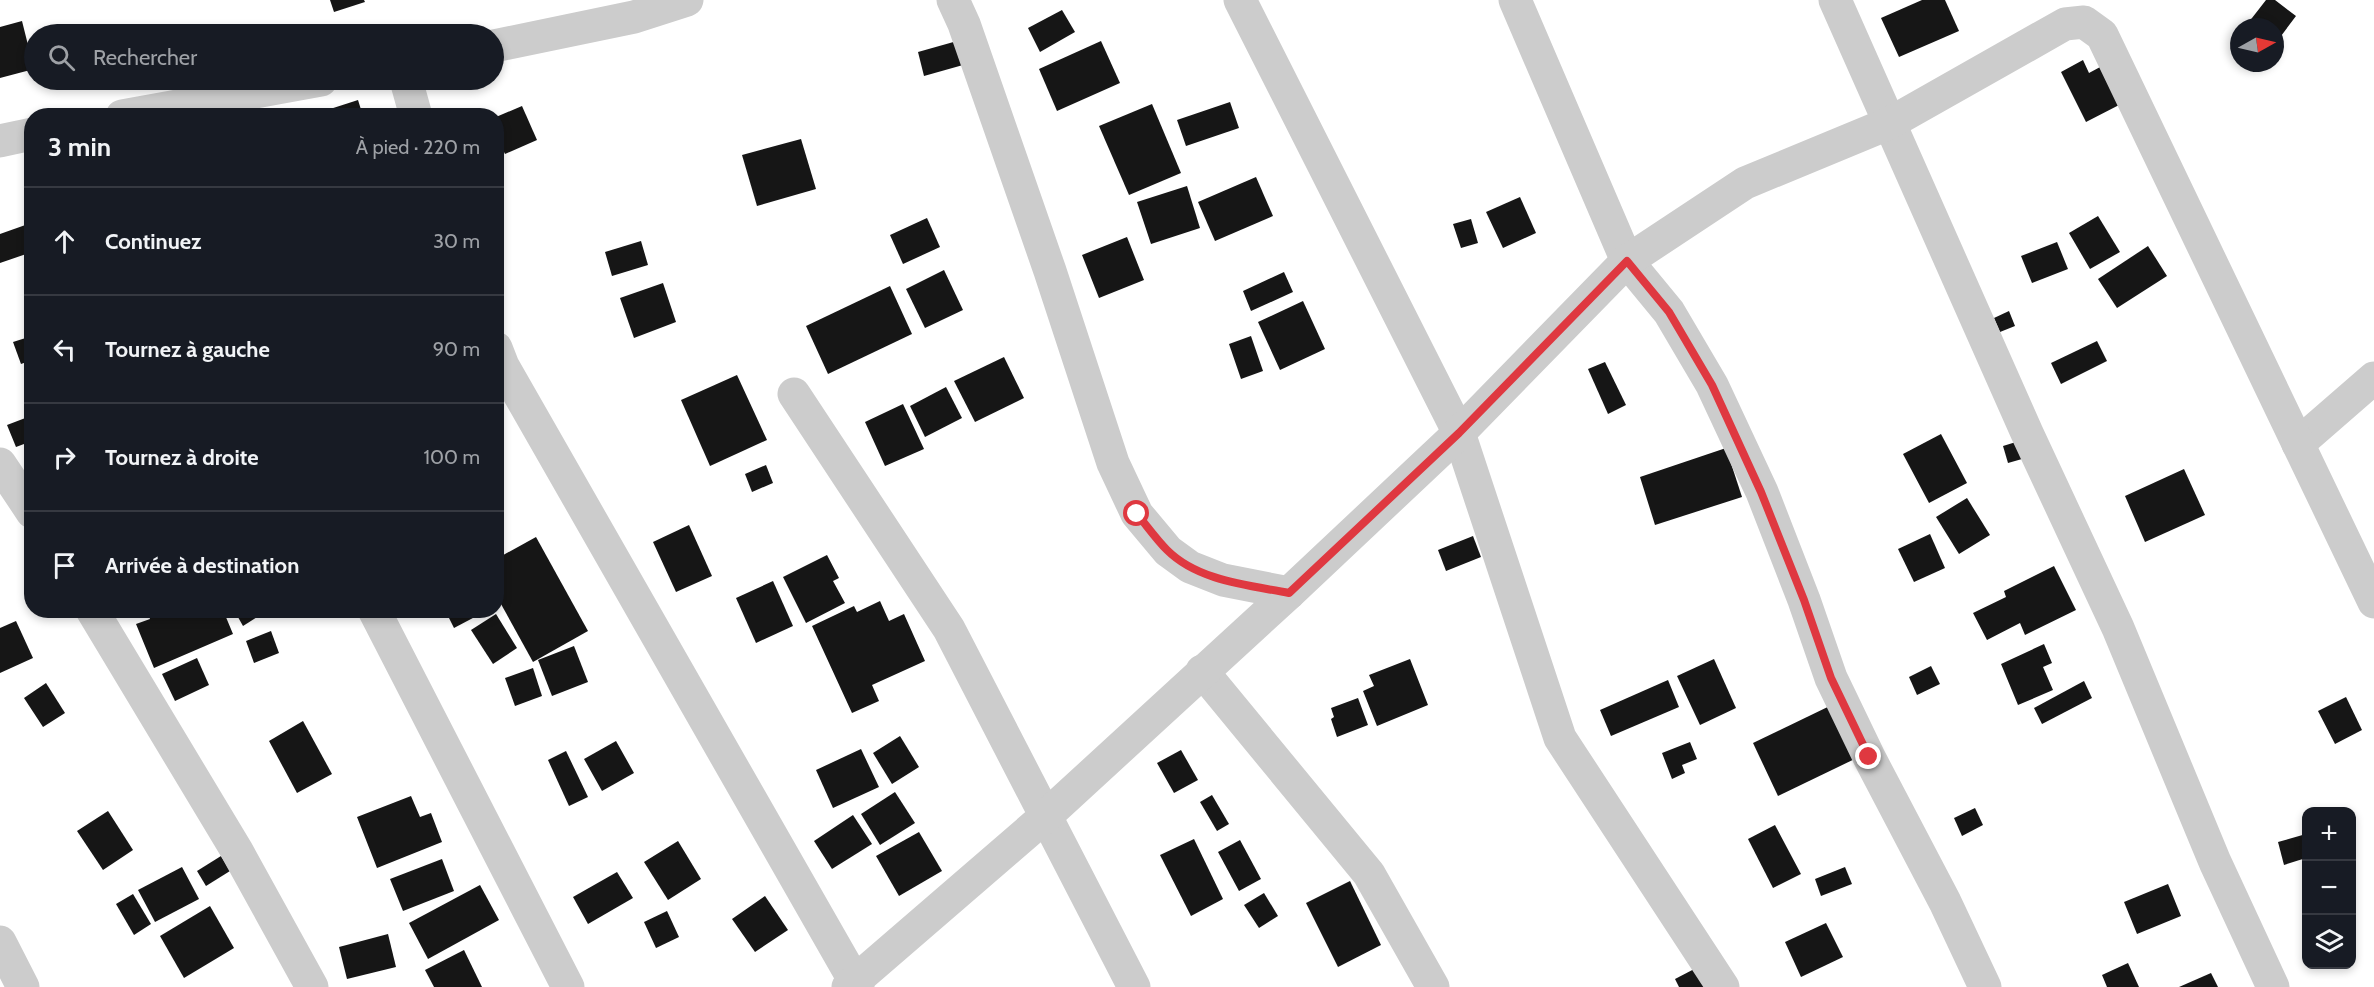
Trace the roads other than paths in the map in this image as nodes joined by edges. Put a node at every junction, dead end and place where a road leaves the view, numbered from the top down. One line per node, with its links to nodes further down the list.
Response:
1 (687, 0): 6 (street)
2 (953, 0): 22 (street)
3 (1240, 0): 18 (street)
4 (1515, 0): 14 (street)
5 (1835, 0): 11 (street)
6 (504, 44)
7 (268, 90): 9 (street)
8 (409, 90): 10 (street)
9 (174, 108)
10 (414, 108)
11 (1890, 123): 14 (street); 19 (street); 37 (street)
12 (24, 136): 13 (street)
13 (0, 141)
14 (1627, 261): 18 (street); 36 (street)
15 (504, 368): 29 (street)
16 (2374, 378): 19 (street)
17 (794, 394): 27 (street)
18 (1459, 433): 22 (street); 35 (street)
19 (2298, 444): 23 (street)
20 (0, 464): 21 (street)
21 (24, 500)
22 (1289, 593): 26 (street)
23 (2374, 602)
24 (97, 618): 31 (street)
25 (378, 618): 32 (street)
26 (1202, 671): 27 (street); 34 (street)
27 (1046, 816): 29 (street); 33 (street)
28 (0, 942): 30 (street)
29 (854, 985)
30 (23, 987)
31 (312, 987)
32 (568, 987)
33 (1134, 987)
34 (1433, 987)
35 (1724, 987)
36 (1985, 987)
37 (2272, 987)

